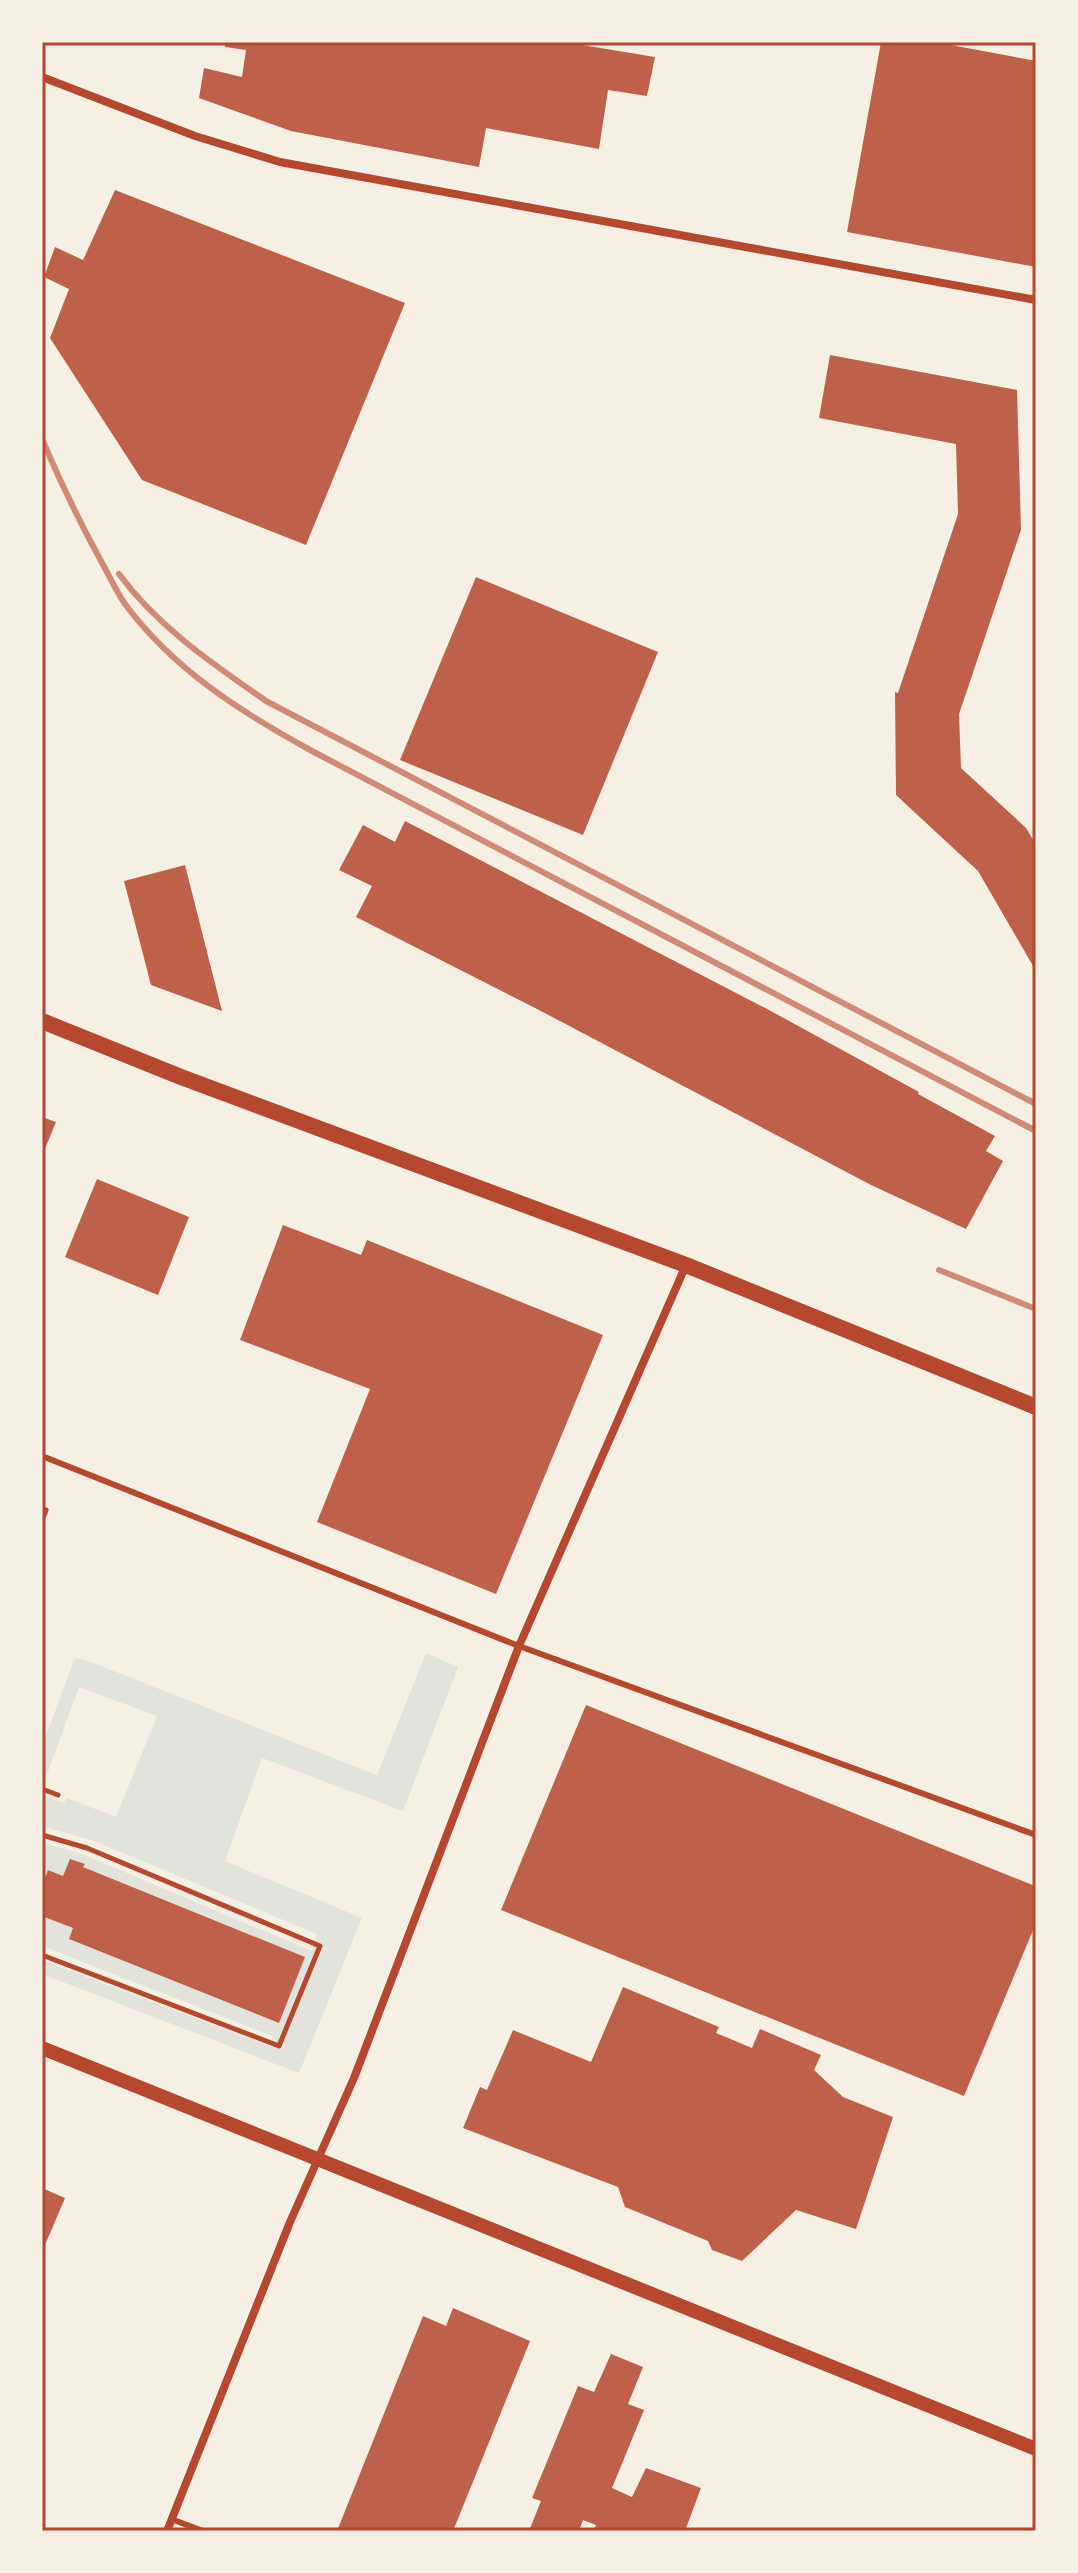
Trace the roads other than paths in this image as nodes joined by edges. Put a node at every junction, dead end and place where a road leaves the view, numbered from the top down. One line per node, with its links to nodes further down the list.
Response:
1 (42, 77): 2 (street)
2 (1036, 300)
3 (42, 1021): 4 (main road)
4 (686, 1265): 5 (main road); 7 (street)
5 (1036, 1407)
6 (42, 1456): 7 (lane)
7 (519, 1646): 8 (lane); 10 (street)
8 (1036, 1835)
9 (42, 2048): 10 (street)
10 (318, 2159): 11 (street); 12 (street)
11 (1036, 2449)
12 (171, 2519): 13 (street); 14 (lane)
13 (167, 2531)
14 (203, 2531)

